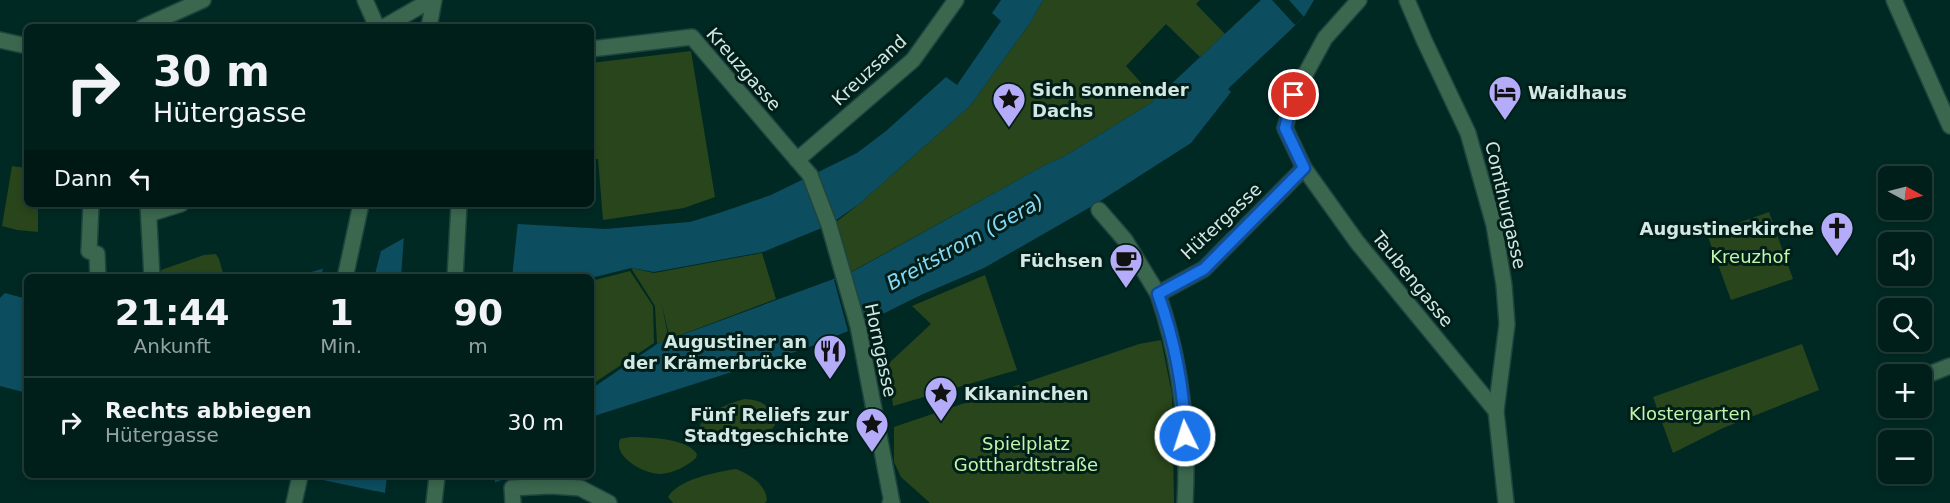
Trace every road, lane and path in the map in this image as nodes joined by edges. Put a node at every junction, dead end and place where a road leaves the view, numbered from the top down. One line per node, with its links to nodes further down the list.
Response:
1 (202, 0): 8 (street)
2 (365, 0): 9 (street)
3 (433, 0): 10 (street); 11 (street)
4 (956, 0): 16 (street, Kreuzsand)
5 (1359, 0): 17 (street, Taubengasse)
6 (1407, 0): 31 (street, Comthurgasse)
7 (1894, 0): 15 (street)
8 (150, 24)
9 (376, 24)
10 (389, 24)
11 (429, 24)
12 (0, 40): 13 (street)
13 (24, 45)
14 (594, 49): 16 (street, Kreuzgasse)
15 (1950, 126)
16 (797, 160): 18 (street, Kreuzgasse)
17 (1304, 168): 28 (street, Hütergasse); 31 (street, Taubengasse)
18 (810, 175): 40 (street, Horngasse)
19 (91, 207): 24 (street)
20 (360, 207): 26 (street)
21 (459, 207): 27 (street)
22 (148, 209): 25 (street)
23 (1099, 210): 28 (street)
24 (98, 274)
25 (152, 274)
26 (346, 274)
27 (455, 274)
28 (1158, 294): 41 (street)
29 (1950, 366): 30 (street)
30 (1932, 373)
31 (1496, 411): 42 (street, Comthurgasse)
32 (300, 478): 36 (street)
33 (437, 478): 37 (street)
34 (569, 478): 35 (street)
35 (580, 488): 38 (street); 39 (street)
36 (294, 503)
37 (434, 503)
38 (513, 503)
39 (609, 503)
40 (891, 503)
41 (1185, 503)
42 (1506, 503)

